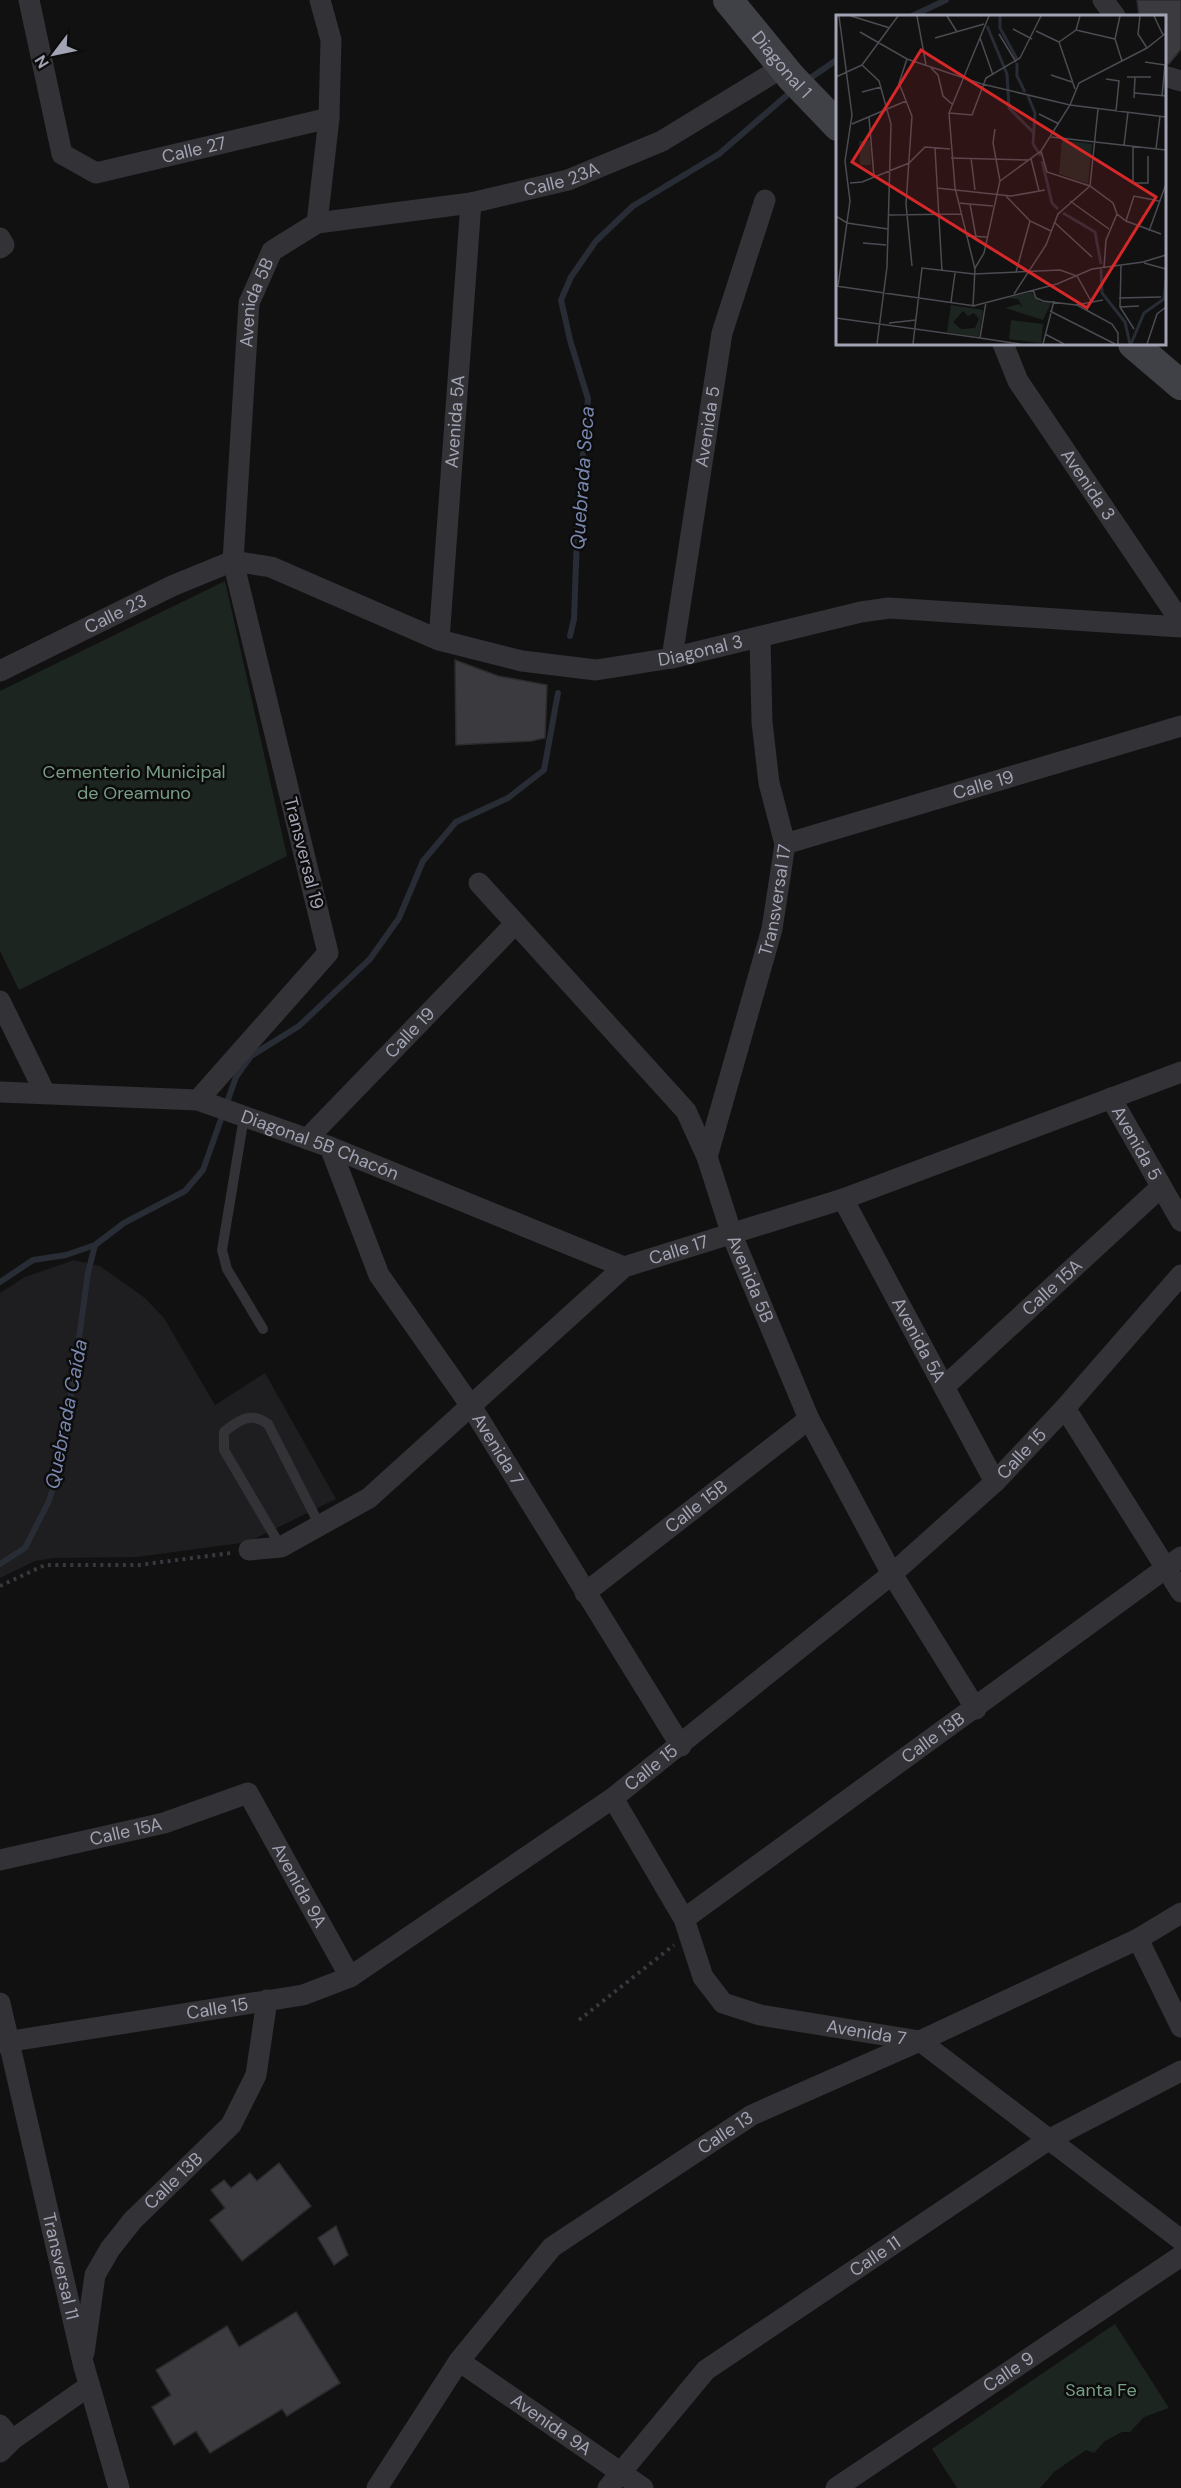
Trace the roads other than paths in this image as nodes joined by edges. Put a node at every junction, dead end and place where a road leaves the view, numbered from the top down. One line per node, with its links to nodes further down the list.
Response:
1 (29, 0): 8 (street, Calle 27)
2 (320, 0): 8 (street)
3 (728, 0): 4 (main road, Diagonal 1)
4 (787, 72): 7 (main road, Diagonal 1); 10 (street, Calle 23A)
5 (1166, 77): 6 (street)
6 (1181, 81)
7 (829, 117)
8 (329, 118): 11 (street)
9 (765, 200): 20 (street, Avenida 5)
10 (471, 203): 11 (street, Calle 23A); 19 (street, Avenida 5A)
11 (316, 223): 15 (street, Avenida 5B)
12 (1003, 345): 16 (street, Avenida 3)
13 (1134, 345): 14 (main road)
14 (1181, 386)
15 (233, 561): 19 (street, Diagonal 3); 21 (street, Calle 23); 31 (street, Transversal 19)
16 (1181, 622)
17 (1181, 627): 18 (street, Diagonal 3)
18 (760, 637): 20 (street, Diagonal 3); 23 (street, Transversal 17)
19 (439, 640): 20 (street, Diagonal 3)
20 (672, 658)
21 (0, 671)
22 (1181, 726): 23 (street, Calle 19)
23 (785, 844): 35 (street, Transversal 17)
24 (479, 883): 25 (street, Avenida 5B)
25 (514, 925): 33 (street, Calle 19); 35 (street, Avenida 5B)
26 (0, 1001): 29 (street)
27 (1181, 1072): 30 (street, Calle 17)
28 (0, 1092): 29 (street, Diagonal 5B Chacón)
29 (44, 1092): 31 (street, Diagonal 5B Chacón)
30 (1111, 1098): 36 (street, Avenida 5); 37 (street, Calle 17)
31 (198, 1100): 32 (street, Diagonal 5B Chacón)
32 (244, 1117): 33 (street, Diagonal 5B Chacón); 42 (lane)
33 (307, 1139): 34 (street, Diagonal 5B Chacón)
34 (330, 1147): 40 (street, Diagonal 5B Chacón); 44 (street, Avenida 7)
35 (707, 1157): 39 (street, Avenida 5B)
36 (1161, 1187): 38 (street, Avenida 5); 43 (street, Calle 15A)
37 (843, 1199): 39 (street, Calle 17); 43 (street, Avenida 5A)
38 (1181, 1221)
39 (732, 1235): 40 (street, Calle 17); 46 (street, Avenida 5B)
40 (624, 1267): 44 (street, Calle 17)
41 (1181, 1275): 45 (street, Calle 15)
42 (263, 1329)
43 (944, 1387): 47 (street, Avenida 5A)
44 (471, 1406): 48 (street, Calle 17); 54 (street, Avenida 7)
45 (1065, 1408): 47 (street, Calle 15); 51 (street)
46 (809, 1419): 52 (street, Avenida 5B); 54 (street, Calle 15B)
47 (995, 1482): 52 (street, Calle 15)
48 (320, 1526): 49 (street, Calle 17); 49 (lane)
49 (281, 1547): 50 (street, Calle 17)
50 (249, 1550)
51 (1173, 1562): 53 (street); 55 (street, Calle 13B)
52 (892, 1574): 55 (street, Avenida 5B); 56 (street, Calle 15)
53 (1181, 1592)
54 (585, 1593): 56 (street, Avenida 7)
55 (976, 1709): 61 (street, Calle 13B)
56 (681, 1746): 58 (street, Calle 15)
57 (248, 1793): 59 (street, Calle 15A); 63 (street, Avenida 9A)
58 (613, 1798): 61 (street, Avenida 7); 63 (street, Calle 15)
59 (0, 1860)
60 (1181, 1913): 62 (street, Calle 13)
61 (687, 1926): 67 (street, Avenida 7)
62 (1138, 1939): 66 (street); 67 (street, Calle 13)
63 (350, 1977): 64 (street, Calle 15)
64 (267, 2000): 68 (street, Calle 15); 74 (street, Calle 13B)
65 (0, 2003): 68 (street, Transversal 11)
66 (1181, 2027)
67 (920, 2041): 70 (street, Avenida 7); 73 (street, Calle 13)
68 (5, 2043): 74 (street, Transversal 11)
69 (1181, 2072): 70 (street, Calle 11)
70 (1048, 2140): 71 (street, Avenida 7); 77 (street, Calle 11)
71 (1181, 2240)
72 (1181, 2256): 81 (street, Calle 9)
73 (459, 2361): 77 (street, Avenida 9A); 79 (street, Calle 13)
74 (83, 2363): 75 (street, Transversal 11)
75 (88, 2386): 76 (street); 78 (street, Transversal 11)
76 (4, 2439)
77 (615, 2481): 80 (street, Avenida 9A)
78 (119, 2488)
79 (377, 2488)
80 (643, 2488)
81 (836, 2488)

